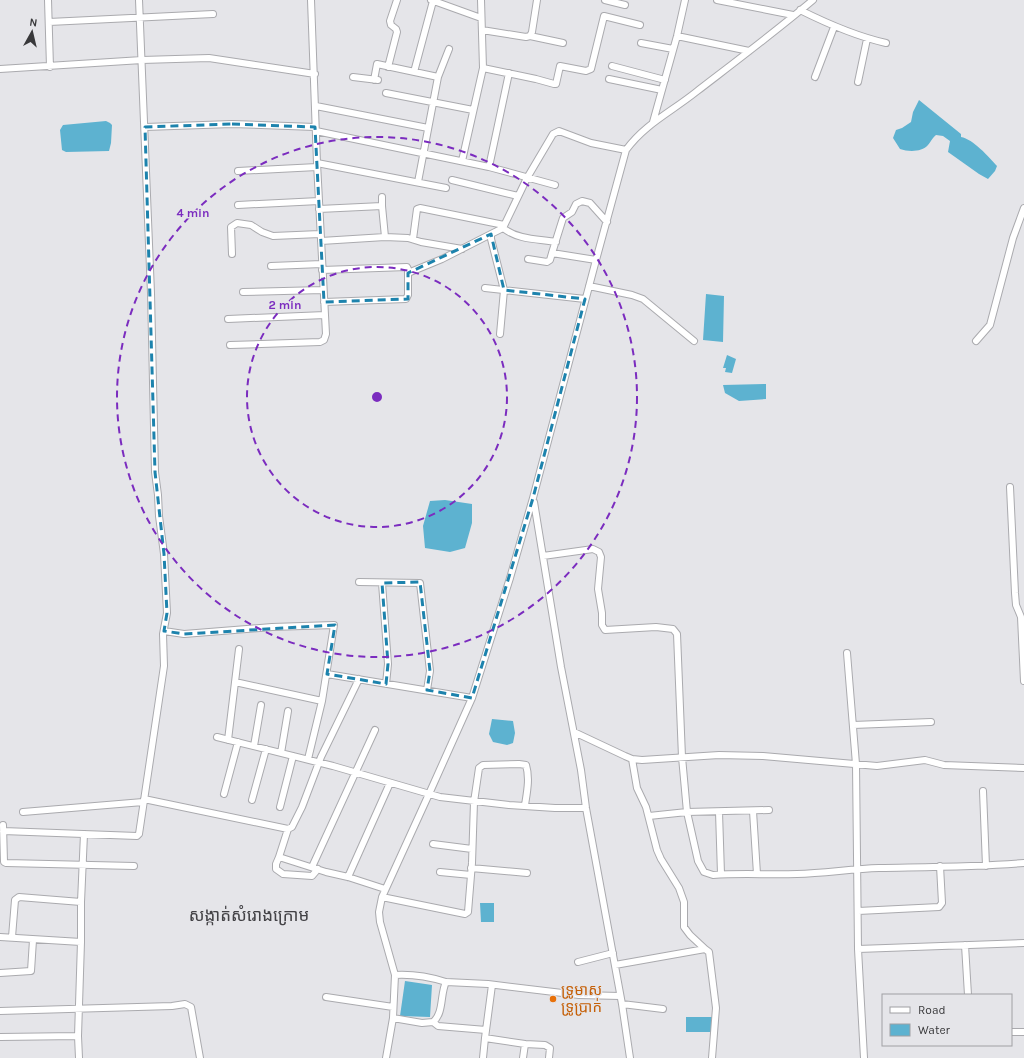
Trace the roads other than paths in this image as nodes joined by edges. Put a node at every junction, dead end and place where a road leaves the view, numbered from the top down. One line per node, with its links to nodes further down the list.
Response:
1 (48, 0): 18 (street)
2 (139, 0): 16 (street)
3 (311, 0): 39 (street)
4 (397, 0): 32 (street)
5 (432, 0): 17 (street); 37 (street)
6 (481, 0): 17 (street)
7 (537, 0): 22 (street)
8 (605, 0): 12 (street)
9 (685, 0): 23 (street)
10 (717, 0): 15 (street)
11 (812, 0): 13 (street)
12 (626, 5)
13 (800, 10): 15 (street); 20 (street)
14 (213, 14): 16 (street)
15 (793, 15): 30 (street)
16 (140, 18): 18 (street); 31 (street)
17 (481, 18): 21 (street)
18 (49, 22): 34 (street)
19 (640, 25): 38 (street)
20 (834, 27): 24 (street); 42 (street)
21 (482, 30): 22 (street); 35 (street)
22 (530, 36): 25 (street)
23 (677, 36): 29 (street); 30 (street)
24 (867, 39): 27 (street); 45 (street)
25 (563, 42)
26 (641, 43): 29 (street)
27 (886, 43)
28 (449, 49): 41 (street)
29 (673, 49): 44 (street)
30 (748, 51): 51 (street)
31 (142, 60): 34 (street); 39 (street); 52 (street)
32 (388, 66): 37 (street); 40 (street)
33 (612, 66): 44 (street)
34 (50, 67): 36 (street)
35 (483, 68): 38 (street); 50 (street)
36 (0, 69)
37 (414, 72): 41 (street)
38 (509, 73): 59 (street)
39 (315, 74): 49 (street)
40 (353, 77)
41 (438, 77): 48 (street)
42 (814, 77)
43 (609, 80): 46 (street)
44 (664, 80): 46 (street)
45 (858, 82)
46 (662, 90): 51 (street)
47 (386, 93): 48 (street)
48 (434, 102): 50 (street); 53 (street)
49 (316, 106): 53 (street); 54 (street)
50 (473, 110): 57 (street)
51 (653, 122): 55 (street)
52 (145, 127): 54 (street); 108 (street)
53 (428, 128): 56 (street)
54 (316, 129): 56 (street); 58 (street)
55 (626, 150): 61 (street); 73 (street)
56 (423, 153): 57 (street); 63 (street)
57 (462, 161): 59 (street)
58 (317, 165): 60 (street); 63 (street); 68 (street)
59 (489, 167): 61 (street)
60 (238, 171)
61 (527, 178): 64 (street); 66 (street)
62 (452, 180): 66 (street)
63 (418, 182): 65 (street)
64 (555, 185)
65 (446, 188)
66 (518, 196): 74 (street)
67 (382, 197): 70 (street)
68 (319, 201): 69 (street); 72 (street)
69 (238, 205)
70 (382, 206): 72 (street); 77 (street)
71 (1024, 208): 100 (street)
72 (319, 209): 75 (street)
73 (607, 222): 80 (street); 85 (street)
74 (503, 227): 76 (street); 78 (street); 80 (street)
75 (320, 234): 79 (street); 83 (street)
76 (491, 234): 81 (street); 92 (street)
77 (385, 237): 78 (street); 79 (street)
78 (413, 239): 81 (street)
79 (321, 241): 87 (street)
80 (556, 242): 82 (street)
81 (462, 249): 88 (street)
82 (552, 253): 84 (street); 85 (street)
83 (232, 254)
84 (528, 259)
85 (596, 260): 89 (street)
86 (271, 266): 87 (street)
87 (322, 267): 88 (street); 91 (street)
88 (408, 273): 95 (street)
89 (589, 286): 94 (street); 99 (street)
90 (485, 288): 92 (street)
91 (323, 290): 93 (street); 95 (street)
92 (504, 290): 94 (street); 98 (street)
93 (243, 292)
94 (585, 299): 103 (street)
95 (324, 302): 96 (street)
96 (325, 315): 97 (street); 101 (street)
97 (228, 319)
98 (500, 334)
99 (694, 341)
100 (976, 341)
101 (230, 345)
102 (1010, 487): 107 (street)
103 (533, 498): 104 (street); 117 (street)
104 (543, 556): 124 (street); 132 (street)
105 (359, 582): 106 (street)
106 (382, 583): 115 (street); 116 (street)
107 (1023, 617): 113 (street)
108 (164, 631): 111 (street); 143 (street)
109 (239, 649): 114 (street)
110 (847, 652): 122 (street)
111 (327, 674): 112 (street); 118 (street)
112 (359, 679): 115 (street); 135 (street)
113 (1024, 681)
114 (235, 682): 118 (street); 126 (street)
115 (386, 684): 116 (street)
116 (427, 690): 117 (street)
117 (472, 698): 142 (street)
118 (322, 701): 133 (street)
119 (261, 705): 128 (street)
120 (288, 710): 130 (street)
121 (932, 722): 122 (street)
122 (852, 725): 136 (street)
123 (375, 730): 138 (street)
124 (574, 732): 134 (street); 148 (street)
125 (217, 737): 126 (street)
126 (228, 740): 127 (street)
127 (238, 742): 128 (street); 141 (street)
128 (254, 746): 129 (street)
129 (266, 749): 130 (street); 144 (street)
130 (281, 753): 131 (street)
131 (293, 756): 133 (street); 147 (street)
132 (682, 757): 134 (street); 136 (street); 151 (street)
133 (308, 759): 135 (street)
134 (632, 759): 154 (street)
135 (319, 762): 138 (street); 155 (street)
136 (856, 764): 137 (street); 167 (street)
137 (1024, 768)
138 (355, 773): 139 (street); 165 (street)
139 (390, 783): 142 (street); 173 (street)
140 (983, 791): 164 (street)
141 (224, 794)
142 (429, 794): 145 (street); 174 (street)
143 (144, 800): 150 (street); 155 (street); 156 (street)
144 (252, 800)
145 (474, 802): 146 (street); 146 (street); 158 (street)
146 (525, 805): 148 (street)
147 (280, 807)
148 (586, 808): 186 (street)
149 (769, 810): 153 (street)
150 (23, 812)
151 (687, 812): 152 (street); 154 (street); 170 (street)
152 (719, 812): 153 (street); 170 (street)
153 (753, 812): 171 (street)
154 (649, 816): 184 (street)
155 (288, 829): 159 (street)
156 (84, 834): 161 (street); 161 (street)
157 (433, 844): 158 (street)
158 (472, 849): 166 (street)
159 (279, 856): 165 (street); 165 (street)
160 (1024, 863): 164 (street)
161 (84, 865): 162 (street); 176 (street)
162 (134, 866)
163 (940, 866): 164 (street); 167 (street); 177 (street)
164 (986, 866)
165 (315, 868): 173 (street)
166 (471, 868): 169 (street); 172 (street)
167 (858, 870): 171 (street); 177 (street)
168 (440, 872): 172 (street)
169 (527, 873)
170 (721, 874): 171 (street)
171 (757, 874)
172 (471, 875): 175 (street)
173 (348, 877): 174 (street)
174 (385, 889): 175 (street)
175 (382, 897): 190 (street)
176 (81, 902): 179 (street); 181 (street)
177 (858, 911): 185 (street)
178 (0, 937): 179 (street)
179 (12, 937): 180 (street)
180 (33, 940): 181 (street); 189 (street)
181 (81, 942): 198 (street)
182 (1024, 943): 183 (street)
183 (965, 945): 185 (street); 193 (street)
184 (706, 949): 188 (street); 217 (street)
185 (858, 949): 218 (street)
186 (613, 954): 187 (street); 188 (street)
187 (578, 962)
188 (615, 964): 194 (street)
189 (0, 973)
190 (395, 975): 191 (street); 197 (street)
191 (446, 982): 192 (street); 202 (street)
192 (492, 984): 194 (street); 203 (street)
193 (968, 994)
194 (620, 996): 196 (street)
195 (326, 997): 197 (street)
196 (622, 1004): 199 (street); 216 (street)
197 (393, 1007): 201 (street)
198 (79, 1009): 200 (street); 206 (street); 211 (street)
199 (663, 1009)
200 (0, 1011)
201 (393, 1018): 202 (street); 212 (street)
202 (433, 1022): 203 (street)
203 (486, 1030): 208 (street)
204 (1012, 1032): 205 (street)
205 (1024, 1032)
206 (78, 1036): 207 (street); 210 (street)
207 (0, 1037)
208 (485, 1038): 209 (street); 213 (street)
209 (525, 1044): 214 (street); 215 (street)
210 (79, 1058)
211 (200, 1058)
212 (386, 1058)
213 (483, 1058)
214 (523, 1058)
215 (549, 1058)
216 (630, 1058)
217 (712, 1058)
218 (864, 1058)

